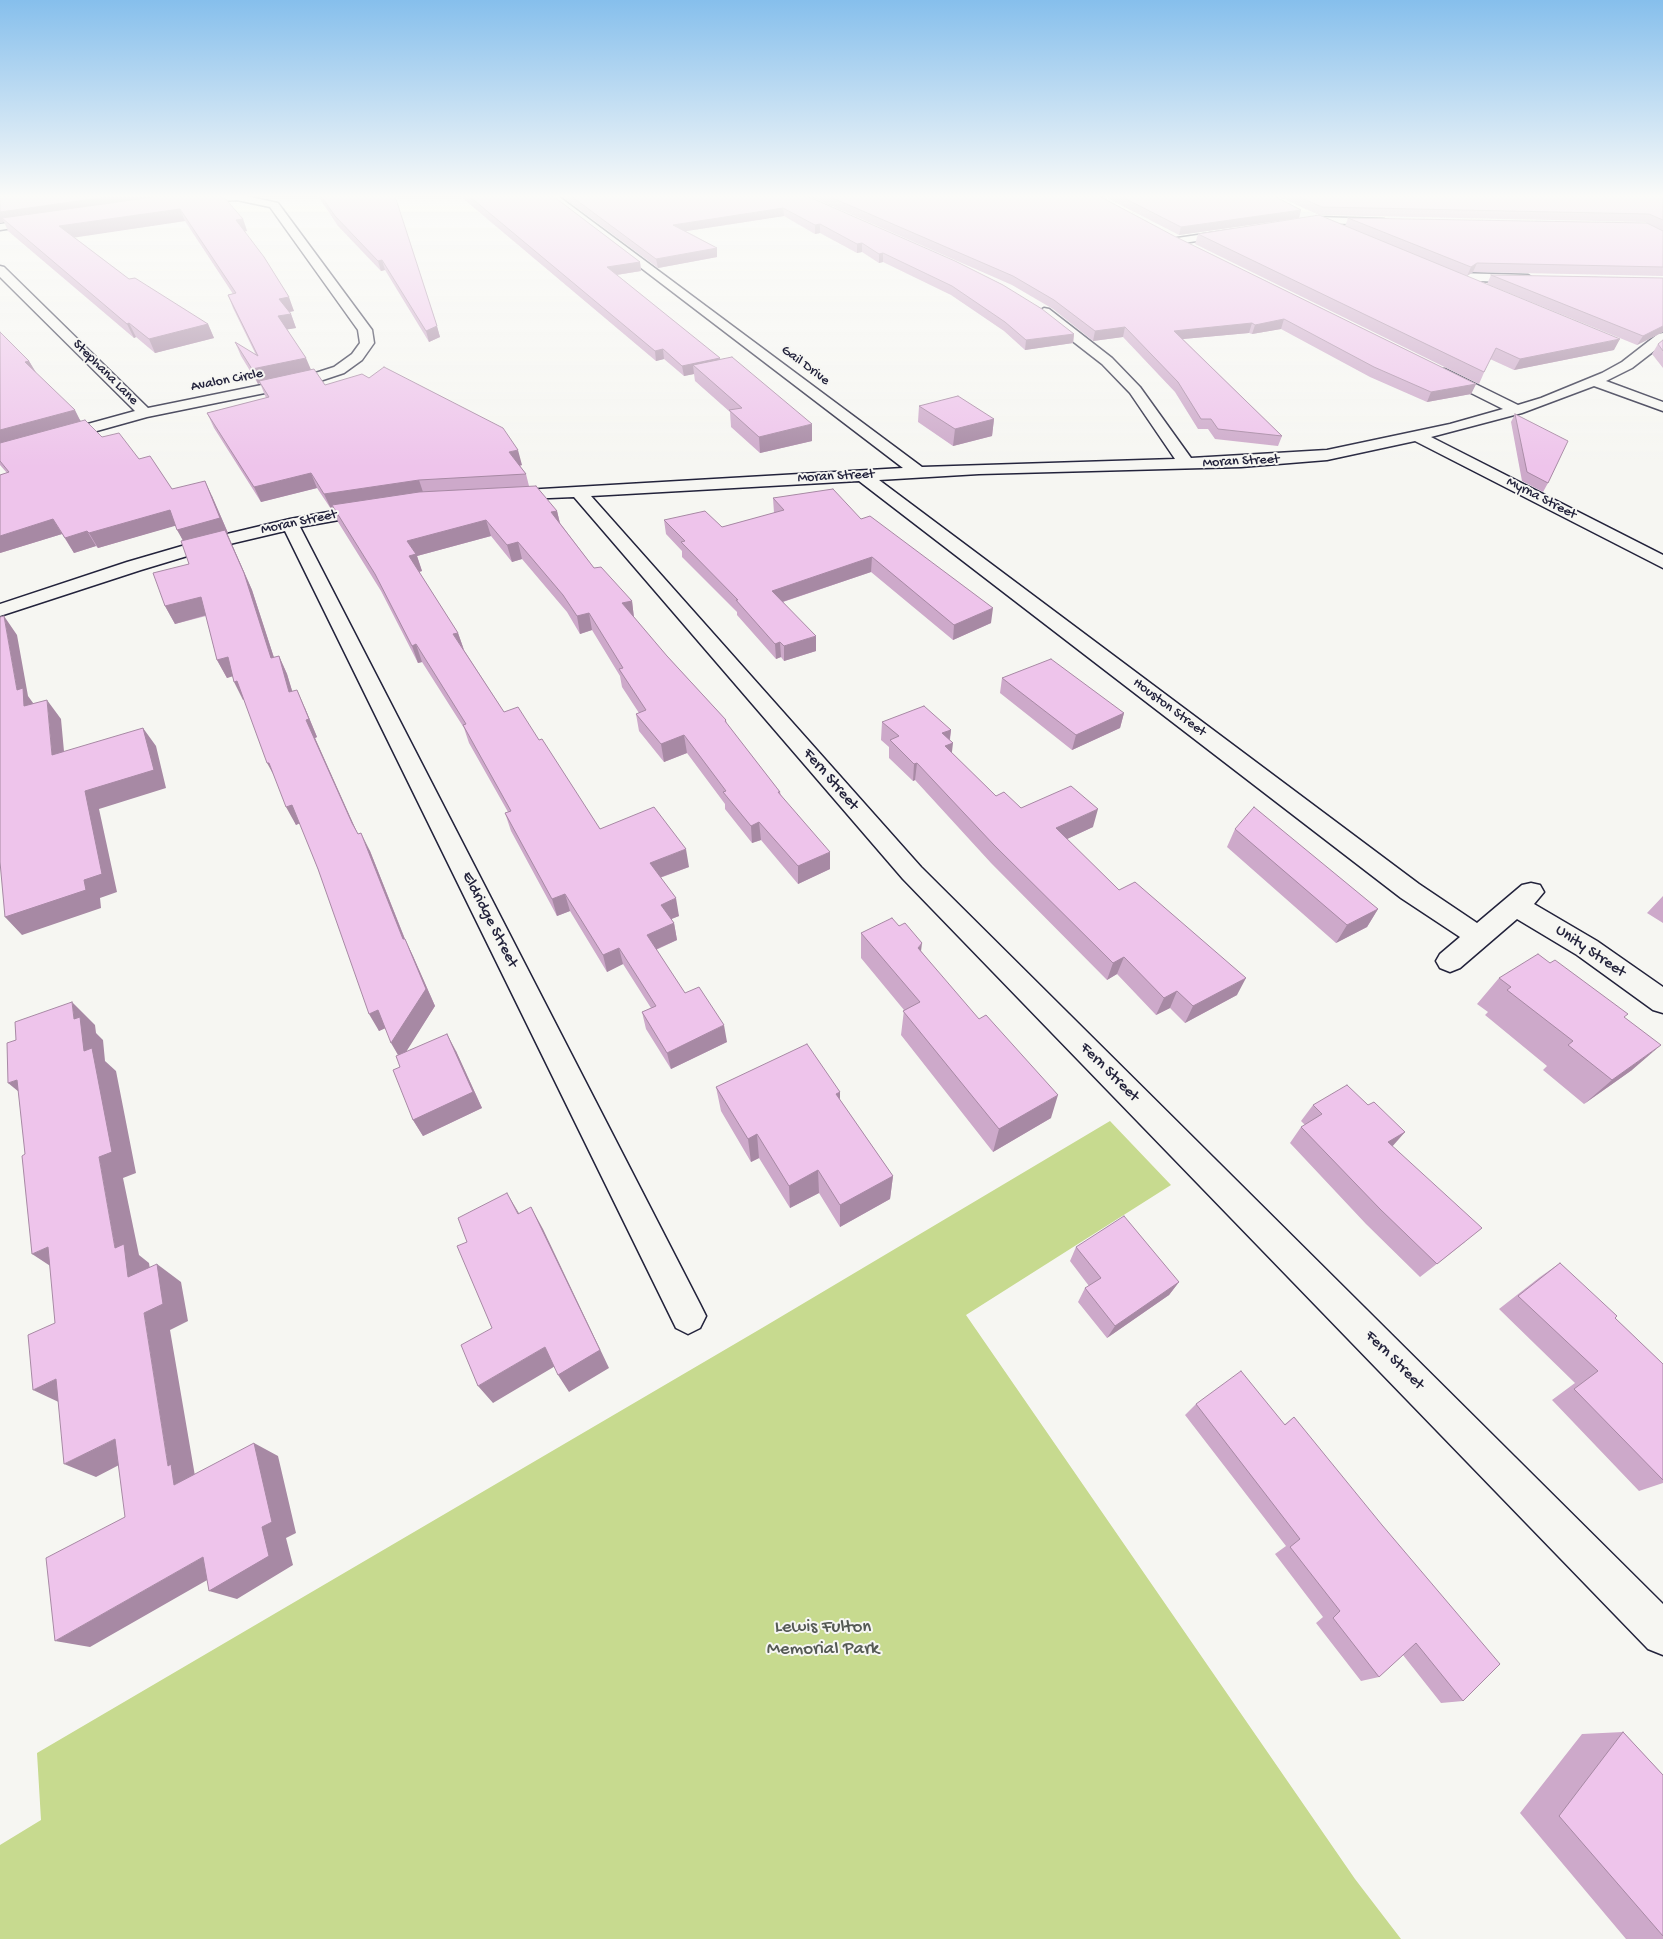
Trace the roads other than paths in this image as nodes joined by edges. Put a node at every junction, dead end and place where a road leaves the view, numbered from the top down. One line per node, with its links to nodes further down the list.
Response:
1 (17, 286): 12 (street, Stephana Lane)
2 (333, 286): 12 (street, Avalon Circle)
3 (672, 286): 16 (street, Gail Drive)
4 (1478, 286): 5 (street)
5 (1484, 289)
6 (1031, 304): 15 (street)
7 (1663, 337): 9 (street, Moran Street)
8 (1429, 366): 11 (street)
9 (1595, 382): 10 (street); 11 (street, Moran Street)
10 (1663, 407)
11 (1517, 410): 13 (street, Moran Street)
12 (145, 413): 14 (street, Avalon Circle)
13 (1419, 437): 15 (street, Moran Street); 22 (street, Myrna Street)
14 (0, 453)
15 (1187, 464): 16 (street, Moran Street)
16 (918, 472): 17 (street, Moran Street)
17 (862, 475): 18 (street, Moran Street); 24 (street, Houston Street)
18 (578, 492): 19 (street, Moran Street); 28 (street, Fern Street)
19 (490, 497)
20 (388, 506): 21 (street, Moran Street)
21 (290, 524): 23 (street, Moran Street); 27 (street, Eldridge Street)
22 (1663, 562)
23 (0, 610)
24 (1478, 937): 25 (street); 26 (street, Unity Street)
25 (1450, 961)
26 (1663, 1002)
27 (688, 1316)
28 (1663, 1634)

